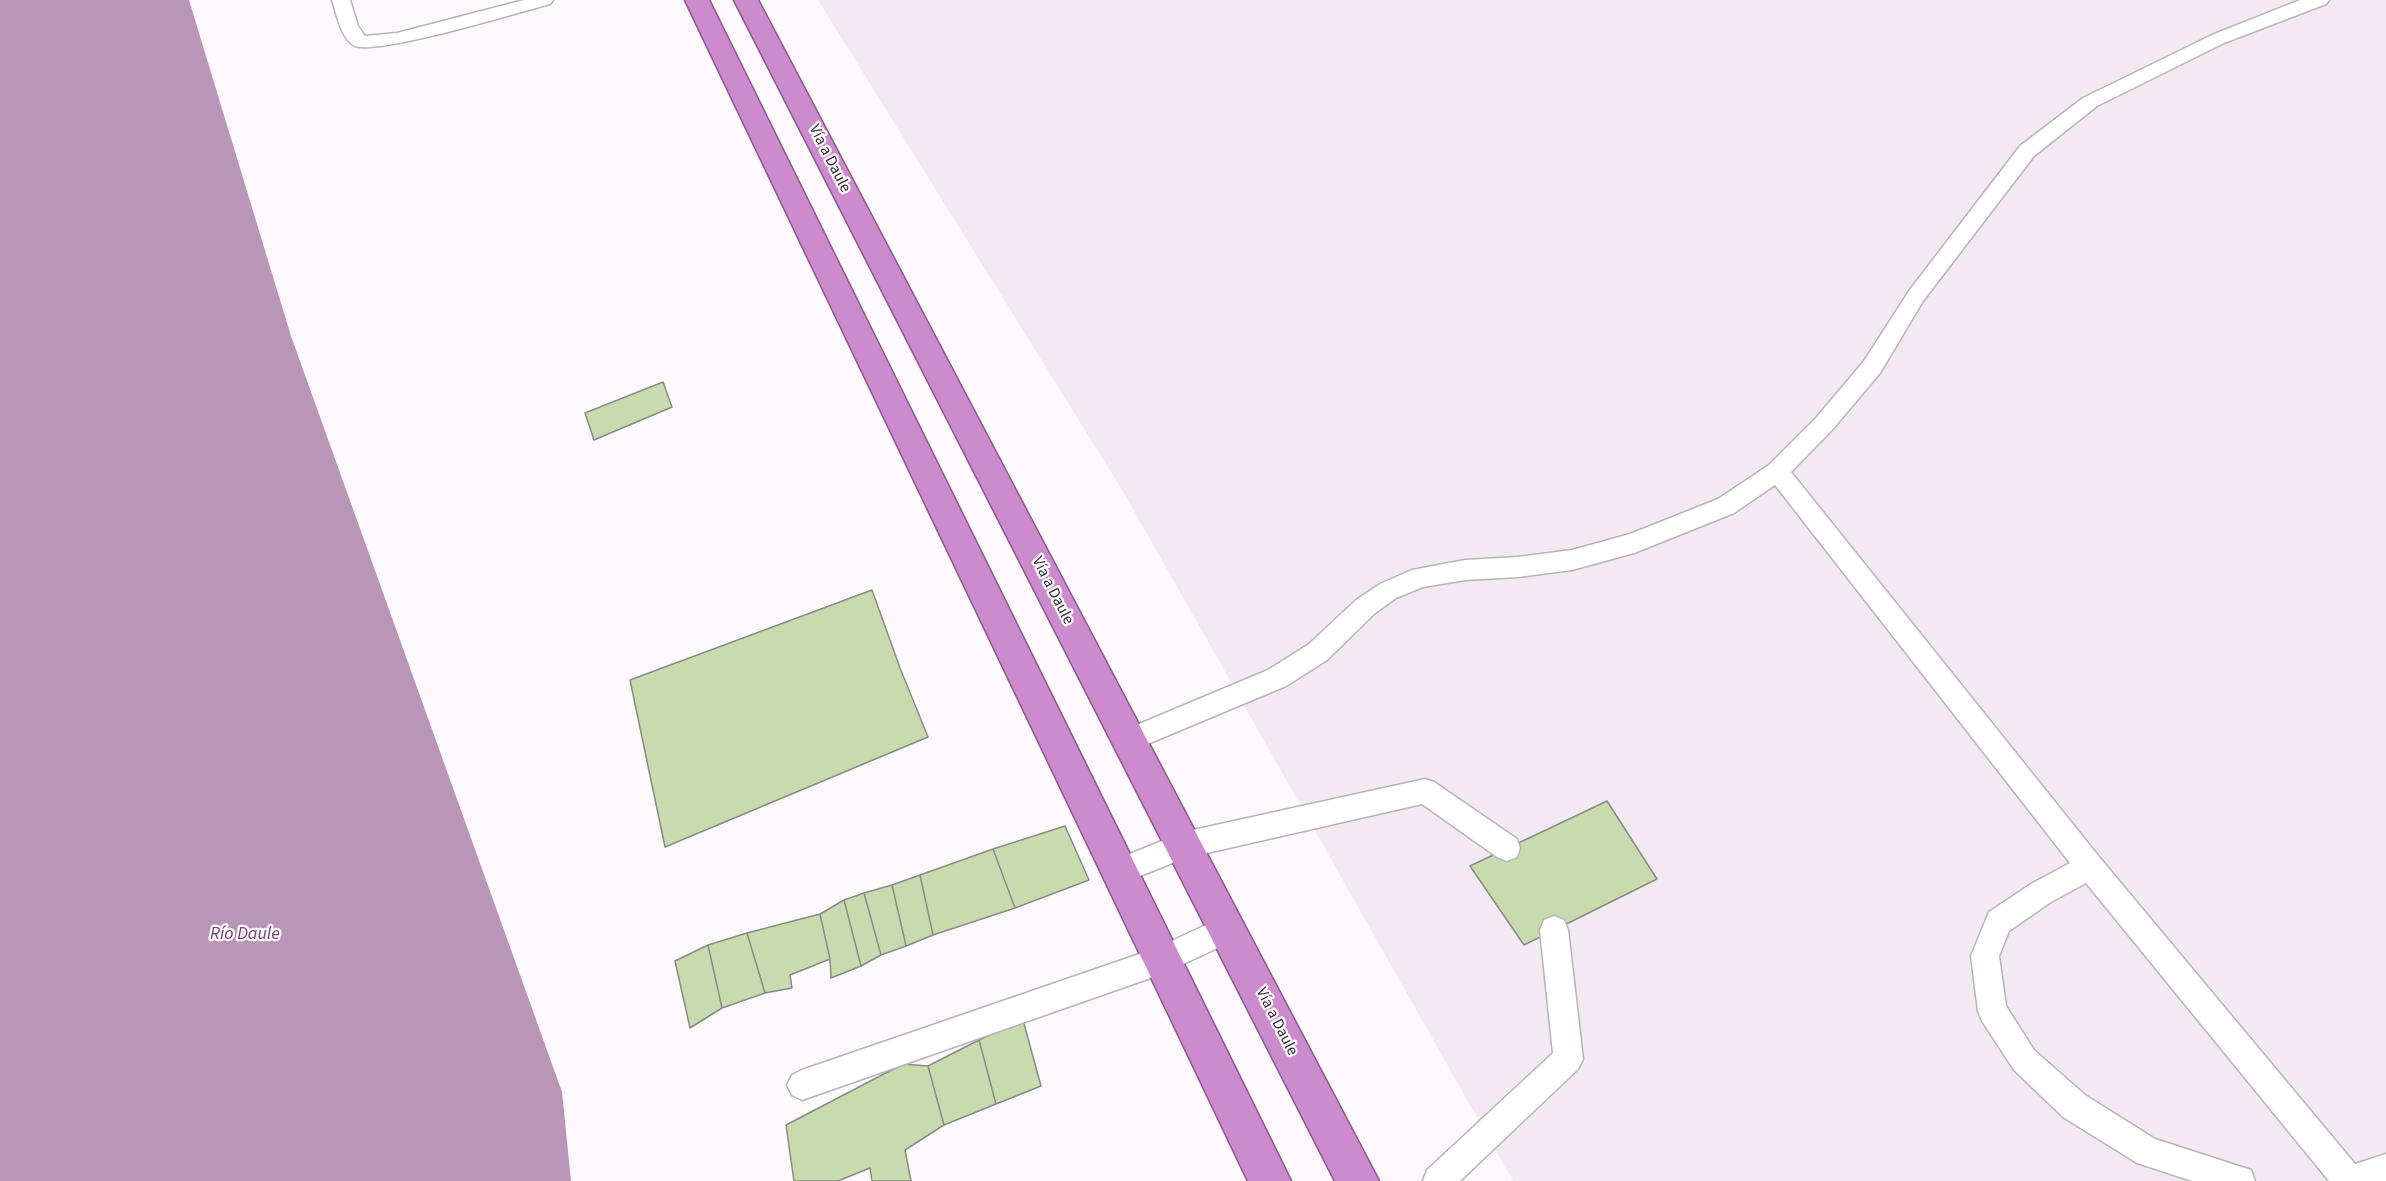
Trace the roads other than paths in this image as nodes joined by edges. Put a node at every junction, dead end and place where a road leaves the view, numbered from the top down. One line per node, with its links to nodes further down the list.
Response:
1 (341, 0): 2 (lane)
2 (544, 0)
3 (697, 0): 11 (highway)
4 (746, 0): 7 (highway, Vía a Daule)
5 (2320, 0): 6 (lane)
6 (1777, 471): 7 (lane); 10 (lane)
7 (1129, 740): 8 (highway, Vía a Daule)
8 (1184, 845): 9 (lane); 11 (lane); 12 (highway, Vía a Daule)
9 (1507, 848)
10 (2090, 867): 20 (lane); 21 (lane)
11 (1120, 871): 14 (highway)
12 (1227, 929): 14 (lane); 18 (highway, Vía a Daule)
13 (1554, 930): 19 (lane)
14 (1162, 960): 15 (lane); 17 (highway)
15 (802, 1085)
16 (2386, 1169): 21 (lane)
17 (1270, 1181)
18 (1358, 1181)
19 (1438, 1181)
20 (2240, 1181)
21 (2350, 1181)

